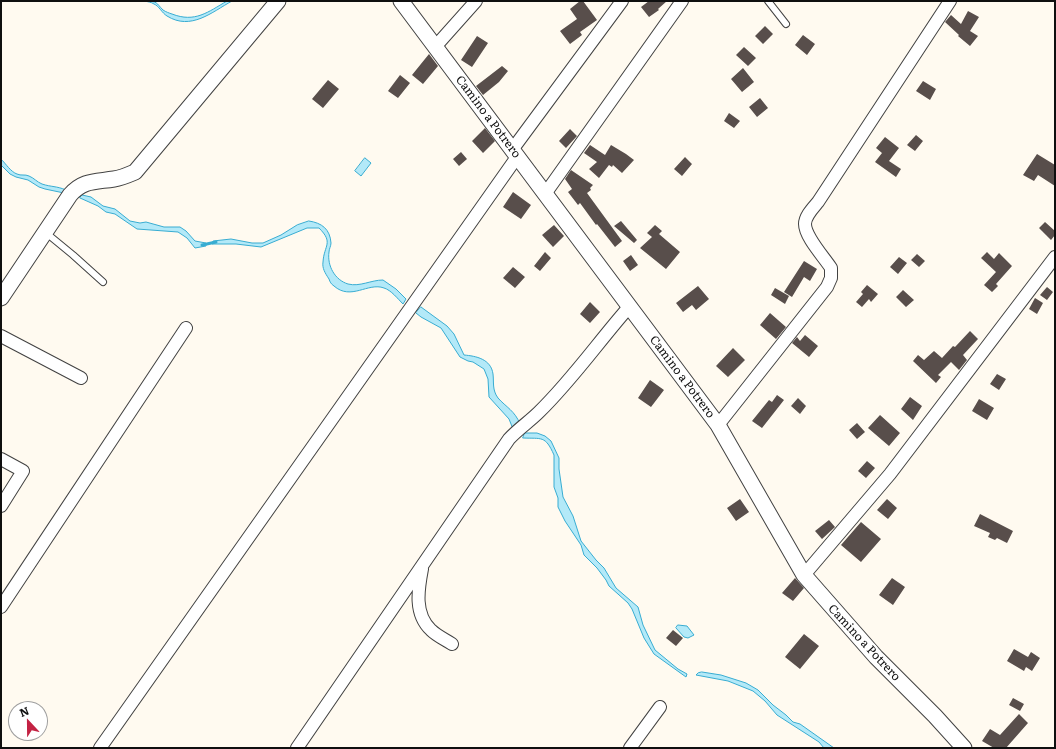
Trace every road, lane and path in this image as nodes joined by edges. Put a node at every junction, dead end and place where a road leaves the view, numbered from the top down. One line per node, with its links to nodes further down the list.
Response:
1 (278, 1): 12 (street)
2 (401, 1): 9 (street, Camino a Potrero)
3 (476, 1): 9 (street)
4 (622, 1): 10 (street)
5 (682, 1): 11 (street)
6 (768, 1): 8 (lane)
7 (950, 1): 20 (street)
8 (786, 24)
9 (435, 47): 10 (street, Camino a Potrero)
10 (515, 153): 11 (street, Camino a Potrero); 28 (street)
11 (545, 194): 16 (street, Camino a Potrero)
12 (45, 232): 14 (lane); 15 (street)
13 (1055, 257): 24 (street)
14 (103, 282)
15 (1, 298)
16 (629, 307): 20 (street, Camino a Potrero); 23 (street)
17 (186, 328): 25 (street)
18 (1, 336): 19 (street)
19 (81, 378)
20 (718, 425): 24 (street, Camino a Potrero)
21 (1, 459): 22 (street)
22 (1, 506)
23 (423, 564): 26 (street); 29 (street)
24 (804, 575): 31 (street, Camino a Potrero)
25 (1, 607)
26 (452, 644)
27 (660, 707): 30 (street)
28 (100, 748)
29 (297, 748)
30 (630, 748)
31 (964, 748)

